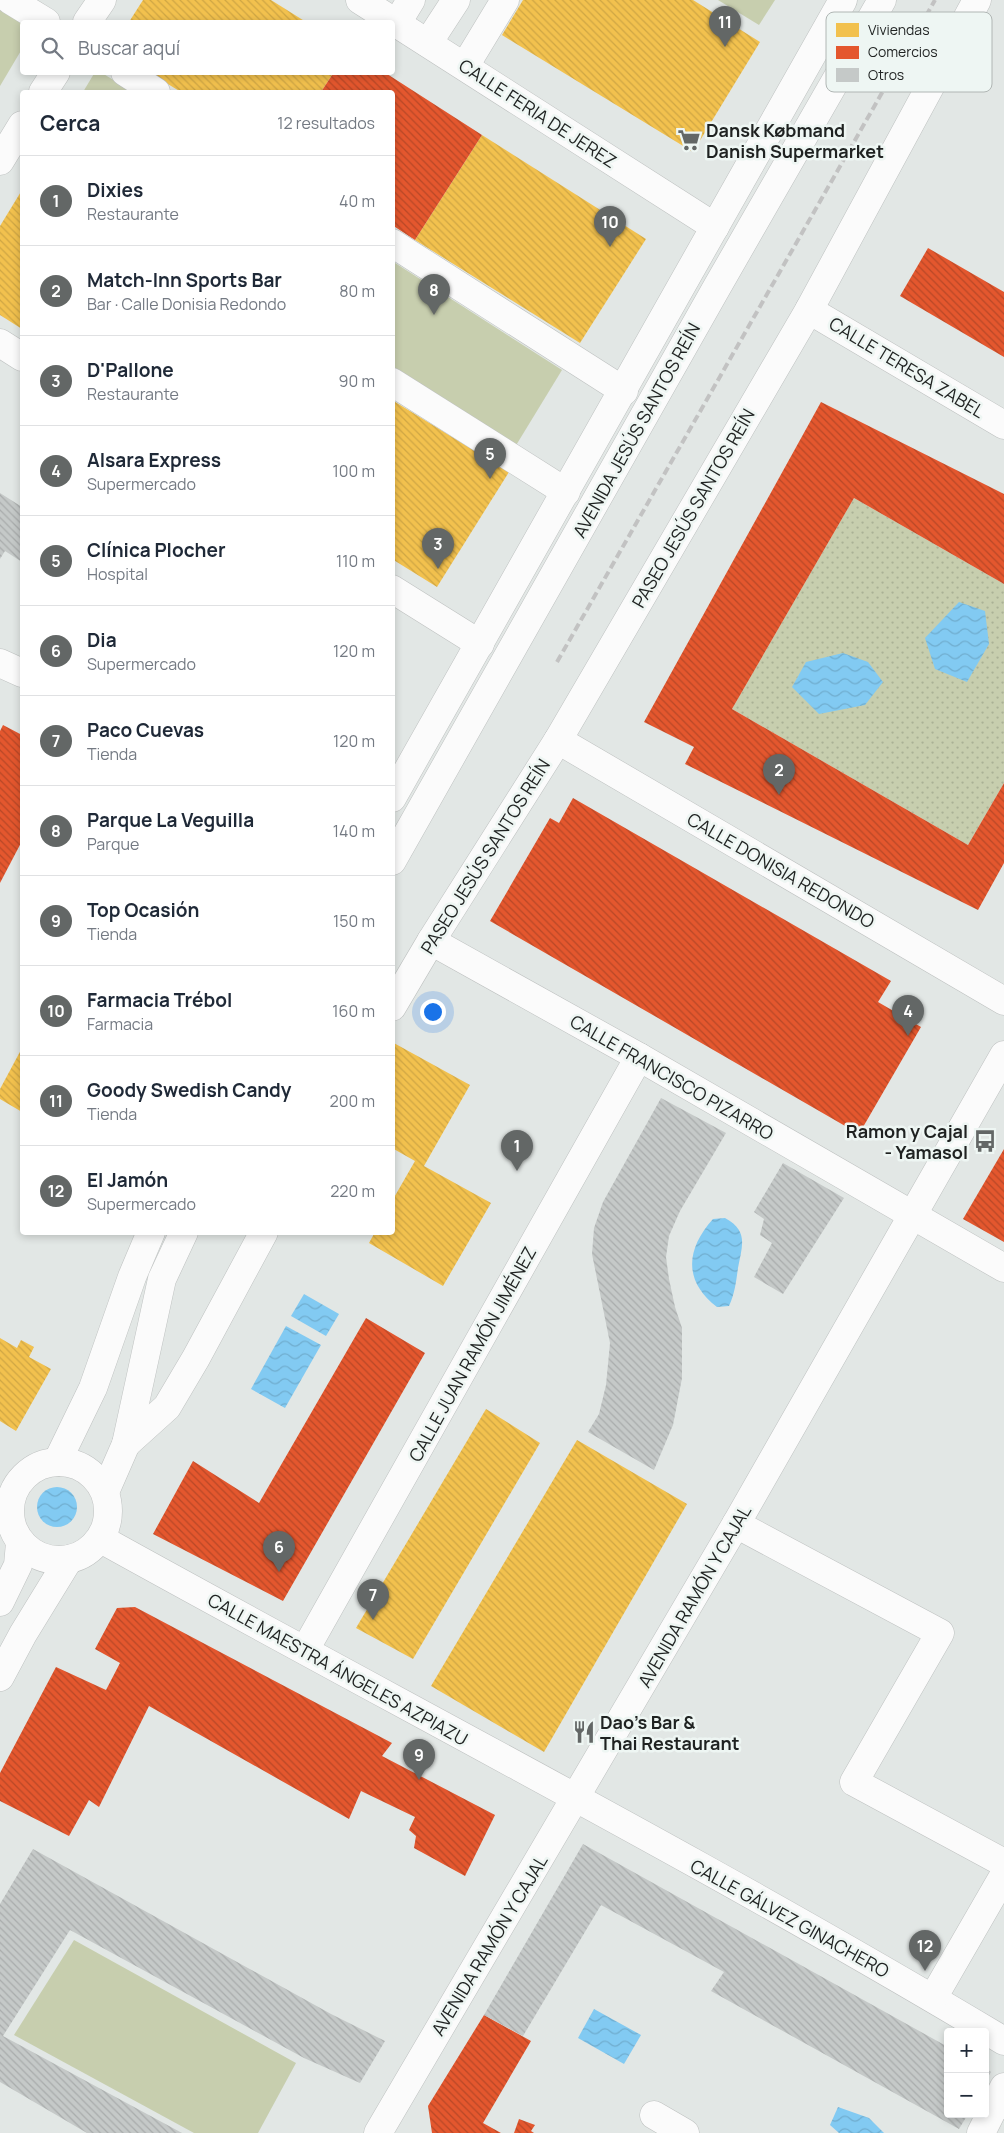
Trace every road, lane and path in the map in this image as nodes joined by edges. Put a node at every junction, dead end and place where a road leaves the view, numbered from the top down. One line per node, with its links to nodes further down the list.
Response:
1 (10, 0): 13 (street)
2 (102, 0): 14 (street)
3 (360, 0): 15 (street, CALLE FERIA DE JEREZ)
4 (411, 0): 16 (street)
5 (456, 0): 18 (street)
6 (505, 0): 19 (street)
7 (882, 0): 11 (street, AVENIDA JESÚS SANTOS REÍN)
8 (977, 0): 12 (street, PASEO JESÚS SANTOS REÍN)
9 (840, 1): 10 (street, AVENIDA JESÚS SANTOS REÍN)
10 (834, 12)
11 (875, 12)
12 (970, 12)
13 (43, 20)
14 (89, 20)
15 (391, 20)
16 (397, 24): 18 (street, CALLE FERIA DE JEREZ)
17 (826, 26): 26 (street, AVENIDA JESÚS SANTOS REÍN)
18 (428, 43): 19 (street, CALLE FERIA DE JEREZ)
19 (465, 66): 26 (street, CALLE FERIA DE JEREZ)
20 (54, 75): 22 (street)
21 (130, 75): 23 (street)
22 (44, 90)
23 (153, 90)
24 (829, 92): 41 (street, AVENIDA JESÚS SANTOS REÍN)
25 (927, 92): 28 (street, PASEO JESÚS SANTOS REÍN)
26 (716, 226): 32 (street, AVENIDA JESÚS SANTOS REÍN)
27 (395, 246): 32 (street)
28 (809, 310): 33 (street, CALLE TERESA ZABEL); 39 (street, PASEO JESÚS SANTOS REÍN)
29 (0, 343): 30 (street)
30 (20, 356)
31 (395, 384): 34 (street)
32 (624, 391): 34 (street, AVENIDA JESÚS SANTOS REÍN)
33 (1004, 425)
34 (566, 492): 36 (street, AVENIDA JESÚS SANTOS REÍN)
35 (395, 592): 36 (street)
36 (480, 644): 40 (street, AVENIDA JESÚS SANTOS REÍN)
37 (0, 663): 38 (street)
38 (20, 671)
39 (558, 740): 42 (street, PASEO JESÚS SANTOS REÍN); 43 (street, CALLE DONISIA REDONDO)
40 (395, 793)
41 (395, 856)
42 (431, 941): 44 (street, PASEO JESÚS SANTOS REÍN); 46 (street, CALLE FRANCISCO PIZARRO)
43 (1004, 1001)
44 (395, 1002)
45 (1004, 1056): 47 (street, AVENIDA RAMÓN Y CAJAL)
46 (639, 1057): 47 (street, CALLE FRANCISCO PIZARRO); 61 (street, CALLE JUAN RAMÓN JIMÉNEZ)
47 (912, 1216): 51 (street, CALLE FRANCISCO PIZARRO); 56 (street, AVENIDA RAMÓN Y CAJAL)
48 (150, 1235): 53 (street)
49 (183, 1235): 52 (street)
50 (262, 1235): 52 (street)
51 (1004, 1268)
52 (126, 1444): 55 (street)
53 (57, 1462): 54 (street); 55 (street)
54 (9, 1477): 58 (street)
55 (105, 1492): 57 (street)
56 (736, 1524): 63 (street, AVENIDA RAMÓN Y CAJAL); 64 (street)
57 (101, 1539): 59 (street); 61 (street, CALLE MAESTRA ÁNGELES AZPIAZU)
58 (20, 1543): 59 (street); 60 (street)
59 (69, 1559): 62 (street)
60 (0, 1602)
61 (305, 1650): 63 (street, CALLE MAESTRA ÁNGELES AZPIAZU)
62 (0, 1677)
63 (576, 1798): 66 (street, CALLE GÁLVEZ GINACHERO); 70 (street, AVENIDA RAMÓN Y CAJAL)
64 (1004, 1863)
65 (1004, 1876): 66 (street)
66 (933, 1998): 67 (street, CALLE GÁLVEZ GINACHERO)
67 (1004, 2040)
68 (1004, 2087): 72 (street)
69 (654, 2115): 71 (street)
70 (378, 2133)
71 (685, 2133)
72 (981, 2133)

